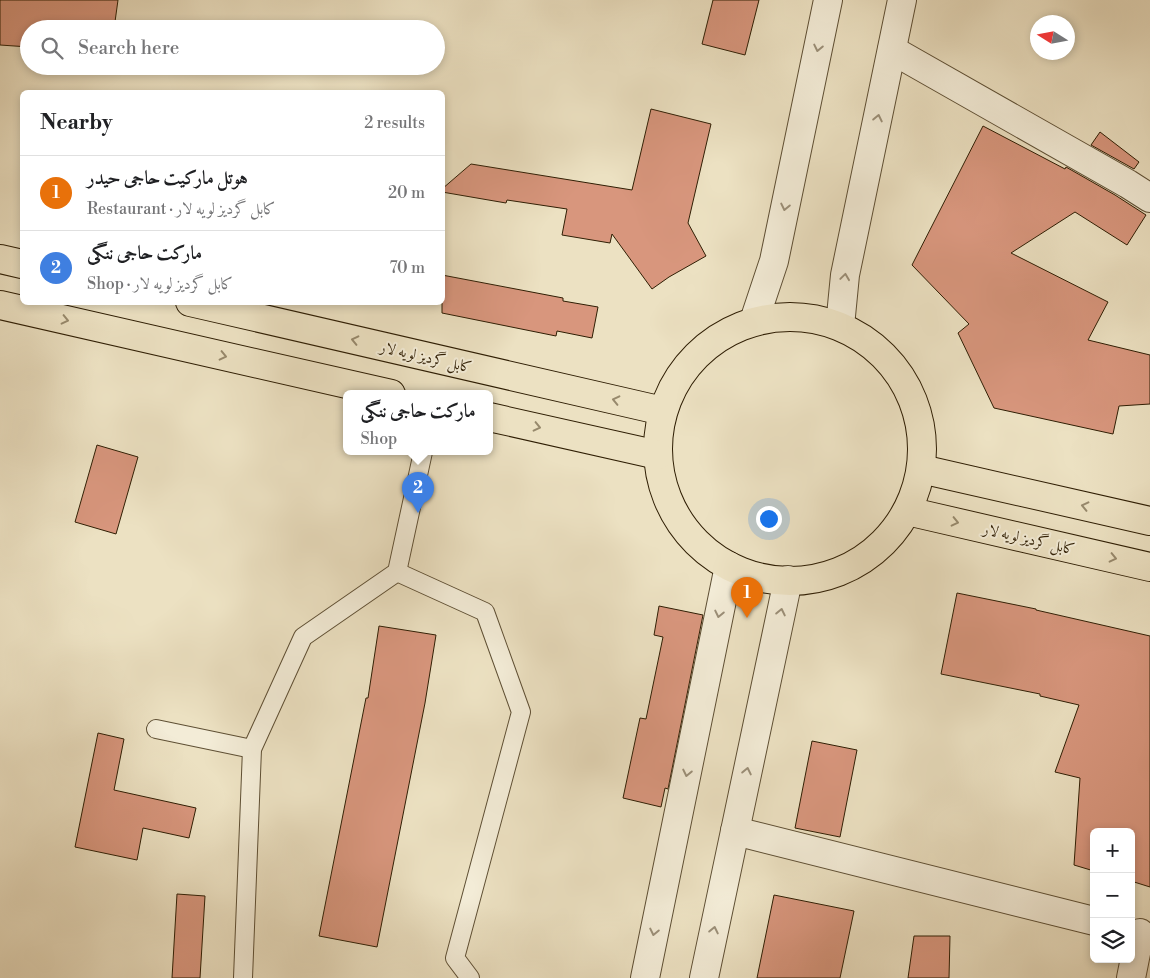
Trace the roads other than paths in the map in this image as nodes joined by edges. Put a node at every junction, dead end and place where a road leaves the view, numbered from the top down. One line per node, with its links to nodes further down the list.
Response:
1 (828, 0): 9 (street, one-way to 9)
2 (902, 0): 3 (street)
3 (892, 50): 4 (street); 10 (street, one-way to 3)
4 (1150, 198)
5 (0, 259): 6 (highway)
6 (20, 264)
7 (0, 305): 11 (highway, one-way to 11)
8 (203, 305): 12 (highway, کابل گردیز لویه لار, one-way to 8)
9 (754, 321): 10 (highway); 12 (highway)
10 (840, 326): 16 (highway)
11 (373, 390)
12 (663, 411): 15 (highway)
13 (493, 417): 15 (highway, one-way to 15)
14 (422, 455): 21 (lane)
15 (658, 455): 19 (highway)
16 (921, 469): 17 (highway); 18 (highway, one-way to 16)
17 (907, 511): 20 (highway, کابل گردیز لویه لار, one-way to 20); 22 (highway)
18 (1150, 521)
19 (729, 566): 22 (highway); 30 (street, one-way to 30)
20 (1150, 567)
21 (397, 572): 24 (lane); 29 (lane)
22 (788, 580): 25 (street, one-way to 22)
23 (156, 729): 24 (lane)
24 (252, 749): 28 (lane)
25 (735, 831): 26 (street); 31 (street, one-way to 25)
26 (1090, 920)
27 (1140, 933): 32 (street)
28 (243, 978)
29 (470, 978)
30 (645, 978)
31 (704, 978)
32 (1130, 978)

